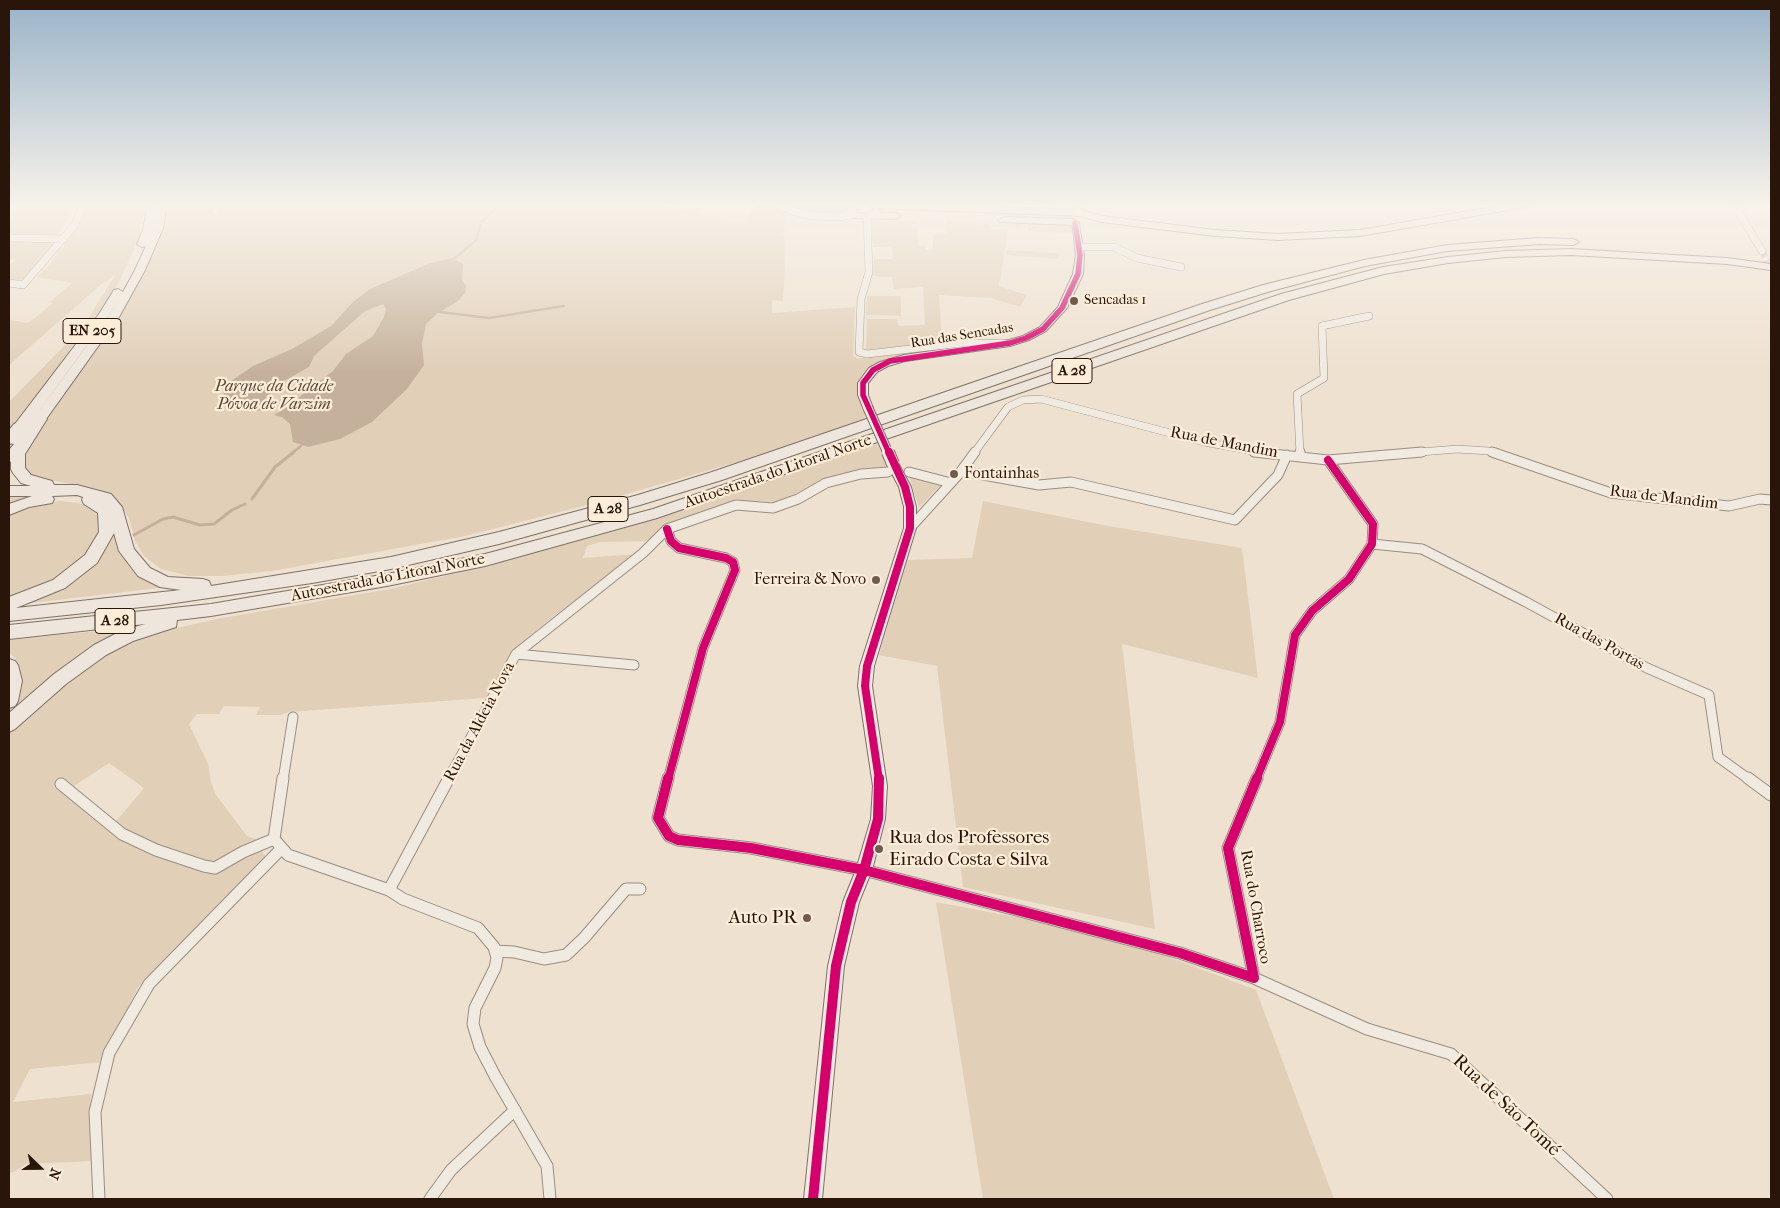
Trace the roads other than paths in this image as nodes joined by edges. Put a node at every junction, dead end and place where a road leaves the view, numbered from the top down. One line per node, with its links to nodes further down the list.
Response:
1 (45, 260): 12 (street)
2 (135, 260): 16 (main road, EN 205)
3 (144, 260): 15 (main road, EN 205)
4 (869, 260): 14 (street)
5 (1081, 260): 14 (street, Rua das Sencadas)
6 (1149, 260): 10 (street)
7 (1378, 260): 34 (highway, Autoestrada do Litoral Norte / A 28)
8 (1449, 260): 36 (highway, Autoestrada do Litoral Norte / A 28)
9 (1707, 260): 11 (highway, Autoestrada do Litoral Norte / A 28)
10 (1181, 267)
11 (1771, 267)
12 (9, 283)
13 (1369, 316): 20 (street)
14 (1010, 343): 23 (street, Rua das Sencadas, bridge)
15 (40, 419): 21 (main road, EN 205); 27 (highway)
16 (19, 427): 17 (highway); 18 (main road, EN 205)
17 (9, 439)
18 (9, 446)
19 (1286, 455): 20 (street, Rua de Mandim); 24 (street); 24 (street, Rua de Mandim)
20 (1300, 457): 22 (street, Rua de Mandim)
21 (9, 458)
22 (1328, 460): 29 (street, Rua de Mandim); 33 (street)
23 (890, 468): 31 (street); 32 (street, Rua da Aldeia Nova)
24 (962, 471): 26 (street, Rua de Mandim)
25 (909, 472): 26 (street)
26 (950, 483): 31 (street, Rua de Mandim)
27 (61, 489): 28 (highway); 34 (highway)
28 (9, 492)
29 (1771, 500)
30 (9, 510): 35 (highway)
31 (910, 528): 49 (street)
32 (667, 529): 39 (street, Rua da Aldeia Nova); 49 (street, Rua do Charroco)
33 (1372, 544): 46 (street, Rua das Portas); 53 (street, Rua do Charroco)
34 (242, 588): 37 (highway, Autoestrada do Litoral Norte / A 28)
35 (9, 604)
36 (211, 610): 38 (highway, Autoestrada do Litoral Norte / A 28); 44 (highway)
37 (9, 615)
38 (9, 632)
39 (516, 654): 40 (street); 51 (street, Rua da Aldeia Nova)
40 (634, 665)
41 (9, 666): 42 (highway)
42 (9, 701)
43 (293, 716): 47 (street)
44 (9, 724)
45 (61, 784): 47 (street)
46 (1771, 795)
47 (274, 839): 48 (street)
48 (282, 848): 51 (street); 55 (street)
49 (864, 870): 53 (street, Rua do Charroco); 58 (street)
50 (640, 889): 52 (street)
51 (389, 890): 52 (street)
52 (495, 950): 54 (street)
53 (1254, 978): 59 (street, Rua de São Tomé)
54 (515, 1110): 56 (street); 57 (street)
55 (99, 1199)
56 (430, 1199)
57 (550, 1199)
58 (813, 1199)
59 (1607, 1199)

